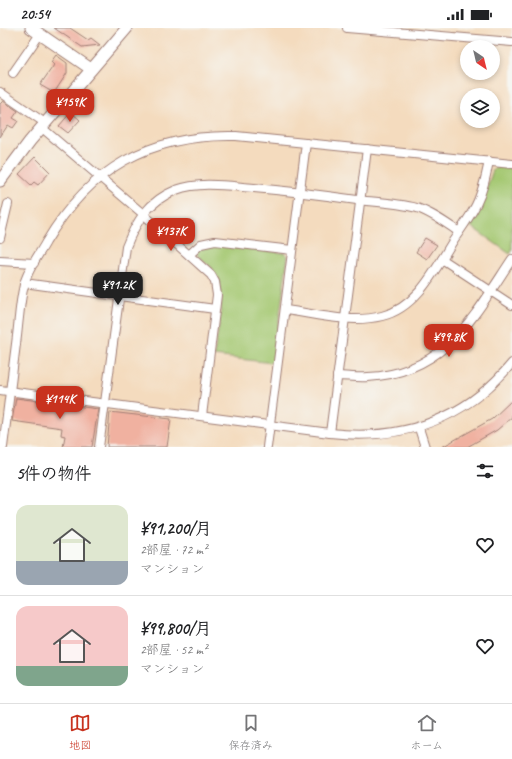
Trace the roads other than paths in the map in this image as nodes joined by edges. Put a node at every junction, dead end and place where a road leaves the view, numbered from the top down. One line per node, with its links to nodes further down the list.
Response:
1 (127, 28): 5 (street)
2 (347, 28): 4 (street)
3 (35, 31): 5 (street); 6 (street)
4 (512, 42)
5 (91, 69): 8 (street)
6 (13, 73)
7 (0, 92): 8 (street)
8 (43, 125): 13 (street); 14 (street)
9 (306, 143): 10 (street); 13 (street); 15 (street)
10 (367, 149): 11 (street); 16 (street)
11 (489, 161): 12 (street); 19 (street)
12 (512, 164)
13 (100, 177): 18 (street); 26 (street)
14 (0, 181)
15 (300, 192): 16 (street); 18 (street); 21 (street)
16 (360, 200): 19 (street); 33 (street)
17 (8, 204): 20 (street)
18 (142, 213): 22 (street); 29 (street)
19 (459, 232): 23 (street)
20 (0, 238)
21 (292, 250): 22 (street); 32 (street)
22 (189, 255): 31 (street)
23 (442, 259): 28 (street); 33 (street)
24 (512, 259): 28 (street)
25 (0, 261): 26 (street)
26 (34, 263): 27 (street)
27 (24, 283): 29 (street); 37 (street)
28 (491, 291): 30 (street); 35 (street)
29 (119, 296): 31 (street); 38 (street)
30 (512, 305)
31 (215, 309): 39 (street)
32 (285, 310): 33 (street); 40 (street)
33 (345, 318): 35 (street)
34 (512, 363): 41 (street)
35 (337, 376): 42 (street)
36 (0, 390): 37 (street)
37 (10, 392): 38 (street); 43 (street)
38 (104, 404): 39 (street); 44 (street)
39 (202, 416): 40 (street)
40 (270, 426): 42 (street); 45 (street)
41 (419, 428): 42 (street); 46 (street)
42 (330, 433)
43 (3, 447)
44 (99, 447)
45 (267, 447)
46 (425, 447)

